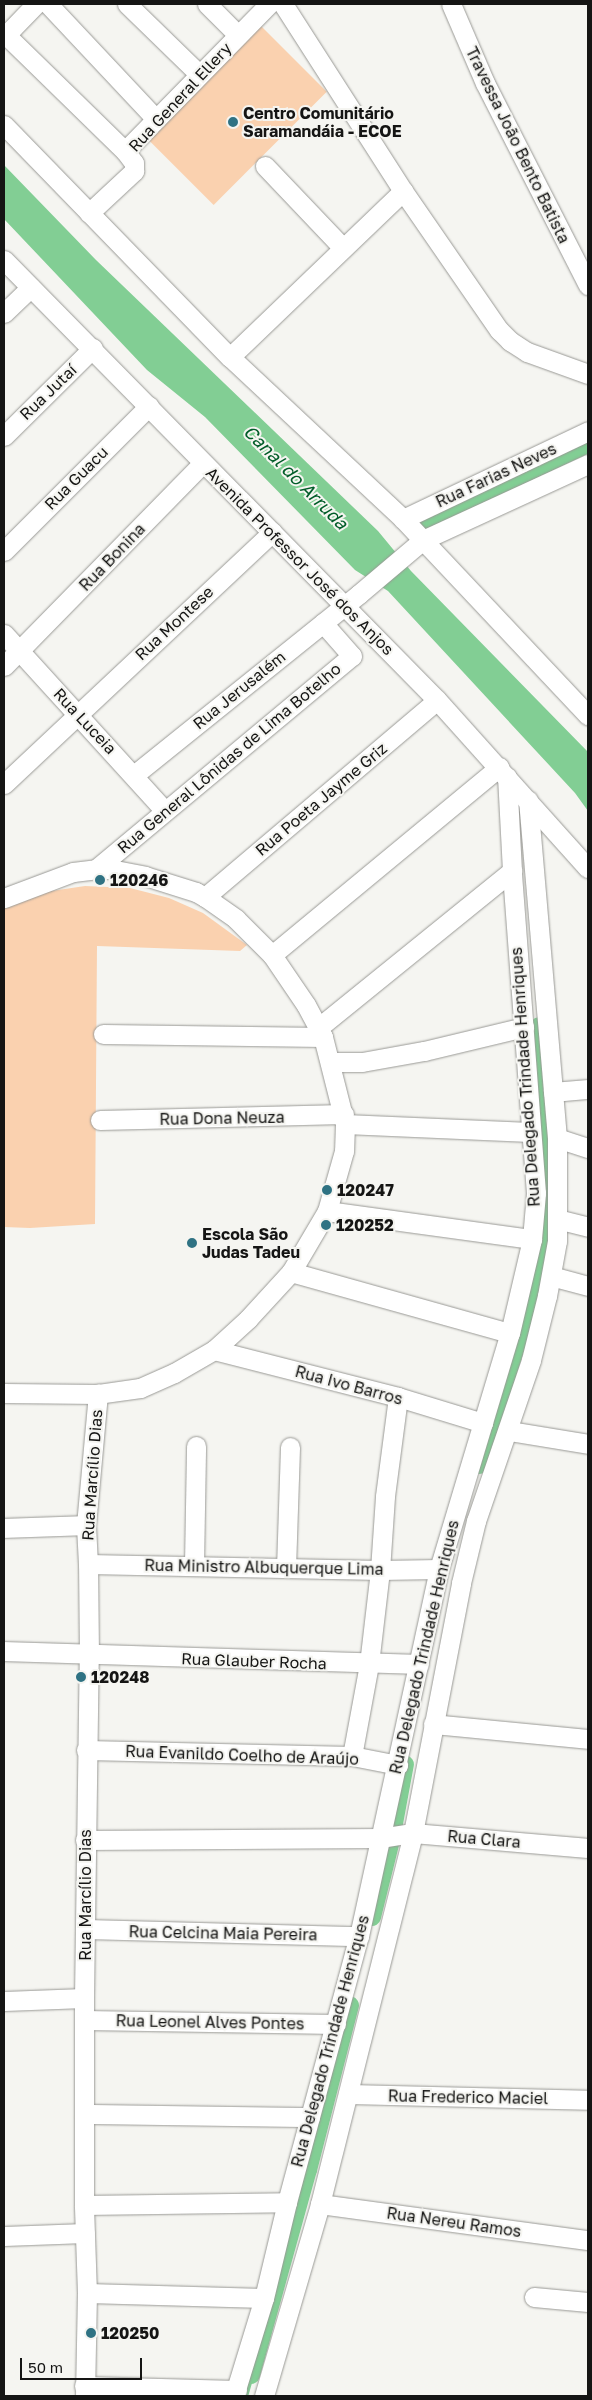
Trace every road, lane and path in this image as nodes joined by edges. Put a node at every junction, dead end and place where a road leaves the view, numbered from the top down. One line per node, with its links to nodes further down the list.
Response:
1 (36, 4): 9 (street)
2 (48, 4): 11 (street)
3 (127, 4): 10 (street)
4 (207, 4): 8 (street)
5 (269, 4): 8 (street, Rua General Ellery)
6 (282, 4): 15 (street)
7 (451, 4): 19 (street, Travessa João Bento Batista)
8 (238, 35): 10 (street, Rua General Ellery)
9 (5, 36): 13 (street)
10 (199, 74): 11 (street, Rua General Ellery)
11 (155, 118): 13 (street, Rua General Ellery)
12 (4, 125): 16 (street)
13 (125, 151): 16 (street, Rua General Ellery)
14 (265, 166): 17 (street)
15 (403, 191): 17 (street); 24 (street)
16 (89, 213): 23 (street)
17 (343, 248): 23 (street)
18 (4, 260): 20 (street, Avenida Professor José dos Anjos)
19 (588, 285)
20 (31, 287): 21 (street); 22 (street, Avenida Professor José dos Anjos)
21 (4, 313)
22 (93, 348): 25 (street, Avenida Professor José dos Anjos); 27 (street, Rua Jutaí)
23 (230, 356): 30 (street)
24 (588, 374)
25 (149, 406): 28 (street, Avenida Professor José dos Anjos); 33 (street, Rua Guacu)
26 (588, 432): 30 (street, Rua Farias Neves)
27 (4, 436)
28 (203, 463): 31 (street, Avenida Professor José dos Anjos); 38 (street, Rua Bonina)
29 (588, 464): 32 (street, Rua Farias Neves)
30 (403, 519): 32 (street)
31 (272, 532): 35 (street, Avenida Professor José dos Anjos); 41 (street, Rua Montese)
32 (416, 545): 34 (street, Rua Farias Neves); 42 (street)
33 (4, 551)
34 (359, 594): 35 (street, Rua Jerusalém)
35 (344, 606): 36 (street, Rua Jerusalém); 40 (street, Avenida Professor José dos Anjos)
36 (323, 623): 44 (street, Rua Jerusalém); 47 (street, Rua General Lônidas de Lima Botelho)
37 (4, 634): 38 (street, Rua Luceia)
38 (20, 651): 39 (street, Rua Bonina); 41 (street, Rua Luceia)
39 (4, 666)
40 (437, 700): 43 (street, Avenida Professor José dos Anjos); 51 (street, Rua Poeta Jayme Griz)
41 (76, 714): 44 (street, Rua Luceia); 45 (street, Rua Montese)
42 (588, 716)
43 (503, 772): 46 (street, Avenida Professor José dos Anjos); 50 (street, Rua Delegado Trindade Henriques); 53 (street)
44 (134, 775): 47 (street, Rua Luceia)
45 (4, 784)
46 (528, 800): 48 (street, Avenida Professor José dos Anjos); 59 (street, Rua Delegado Trindade Henriques)
47 (164, 810): 49 (street, Rua General Lônidas de Lima Botelho)
48 (588, 868)
49 (96, 869): 51 (street); 52 (street)
50 (512, 871): 54 (street, Rua Delegado Trindade Henriques); 55 (street)
51 (206, 897): 53 (street)
52 (4, 898)
53 (272, 955): 55 (street)
54 (524, 1027): 57 (street); 62 (street, Rua Delegado Trindade Henriques)
55 (320, 1033): 56 (street); 57 (street)
56 (103, 1034)
57 (331, 1062): 60 (street)
58 (588, 1089): 59 (street)
59 (553, 1092): 63 (street, Rua Delegado Trindade Henriques)
60 (345, 1119): 61 (street, Rua Dona Neuza); 62 (street, Rua Dona Neuza); 65 (street)
61 (100, 1120)
62 (530, 1132): 68 (street, Rua Delegado Trindade Henriques)
63 (557, 1138): 64 (street); 66 (street, Rua Delegado Trindade Henriques)
64 (588, 1148)
65 (328, 1211): 68 (street); 69 (street)
66 (557, 1219): 67 (street); 70 (street, Rua Delegado Trindade Henriques)
67 (588, 1227)
68 (532, 1239): 72 (street, Rua Delegado Trindade Henriques)
69 (292, 1272): 72 (street); 73 (street)
70 (551, 1276): 71 (street); 78 (street, Rua Delegado Trindade Henriques)
71 (588, 1286)
72 (510, 1333): 77 (street, Rua Delegado Trindade Henriques)
73 (214, 1350): 75 (street); 76 (street, Rua Ivo Barros)
74 (4, 1394): 75 (street)
75 (98, 1394): 82 (street, Rua Marcílio Dias)
76 (398, 1397): 77 (street, Rua Ivo Barros); 88 (street)
77 (483, 1423): 87 (street, Rua Delegado Trindade Henriques)
78 (509, 1430): 79 (street); 93 (street, Rua Delegado Trindade Henriques)
79 (588, 1444)
80 (196, 1446): 85 (street)
81 (290, 1447): 86 (street)
82 (86, 1525): 83 (street); 84 (street, Rua Marcílio Dias)
83 (4, 1528)
84 (88, 1564): 85 (street, Rua Ministro Albuquerque Lima); 90 (street, Rua Marcílio Dias)
85 (194, 1565): 86 (street, Rua Ministro Albuquerque Lima)
86 (286, 1568): 88 (street, Rua Ministro Albuquerque Lima)
87 (439, 1569): 88 (street, Rua Ministro Albuquerque Lima); 92 (street, Rua Delegado Trindade Henriques)
88 (380, 1570): 91 (street)
89 (4, 1652): 90 (street, Rua Glauber Rocha)
90 (89, 1656): 91 (street, Rua Glauber Rocha); 95 (street, Rua Marcílio Dias)
91 (369, 1664): 92 (street, Rua Glauber Rocha); 96 (street)
92 (419, 1664): 97 (street, Rua Delegado Trindade Henriques)
93 (432, 1724): 94 (street); 98 (street, Rua Delegado Trindade Henriques)
94 (588, 1739)
95 (86, 1750): 96 (street, Rua Evanildo Coelho de Araújo); 99 (street, Rua Marcílio Dias)
96 (352, 1756): 97 (street, Rua Evanildo Coelho de Araújo)
97 (398, 1765): 98 (street, Rua Delegado Trindade Henriques)
98 (396, 1835): 99 (street, Rua Clara); 100 (street, Rua Clara); 102 (street, Rua Delegado Trindade Henriques); 107 (street, Rua Delegado Trindade Henriques)
99 (85, 1840): 101 (street, Rua Marcílio Dias)
100 (588, 1848)
101 (86, 1929): 102 (street, Rua Celcina Maia Pereira); 103 (street, Rua Marcílio Dias)
102 (360, 1936): 106 (street, Rua Delegado Trindade Henriques)
103 (84, 1998): 104 (street); 105 (street, Rua Marcílio Dias)
104 (4, 2001)
105 (84, 2020): 106 (street, Rua Leonel Alves Pontes); 109 (street, Rua Marcílio Dias)
106 (336, 2024): 110 (street, Rua Delegado Trindade Henriques)
107 (348, 2094): 108 (street, Rua Frederico Maciel); 112 (street, Rua Delegado Trindade Henriques)
108 (588, 2100)
109 (84, 2114): 110 (street); 113 (street, Rua Marcílio Dias)
110 (310, 2116): 111 (street, Rua Delegado Trindade Henriques)
111 (287, 2202): 113 (street); 119 (street, Rua Delegado Trindade Henriques)
112 (320, 2204): 116 (street, Rua Nereu Ramos); 123 (street, Rua Delegado Trindade Henriques)
113 (84, 2205): 114 (street, Rua Marcílio Dias)
114 (85, 2233): 115 (street); 117 (street, Rua Marcílio Dias)
115 (4, 2236)
116 (588, 2240)
117 (87, 2294): 119 (street); 121 (street, Rua Marcílio Dias)
118 (534, 2297): 120 (street)
119 (264, 2298): 122 (street, Rua Delegado Trindade Henriques)
120 (588, 2302)
121 (85, 2391): 122 (street, Rua Delegado Trindade Henriques)
122 (236, 2393)
123 (268, 2396)

